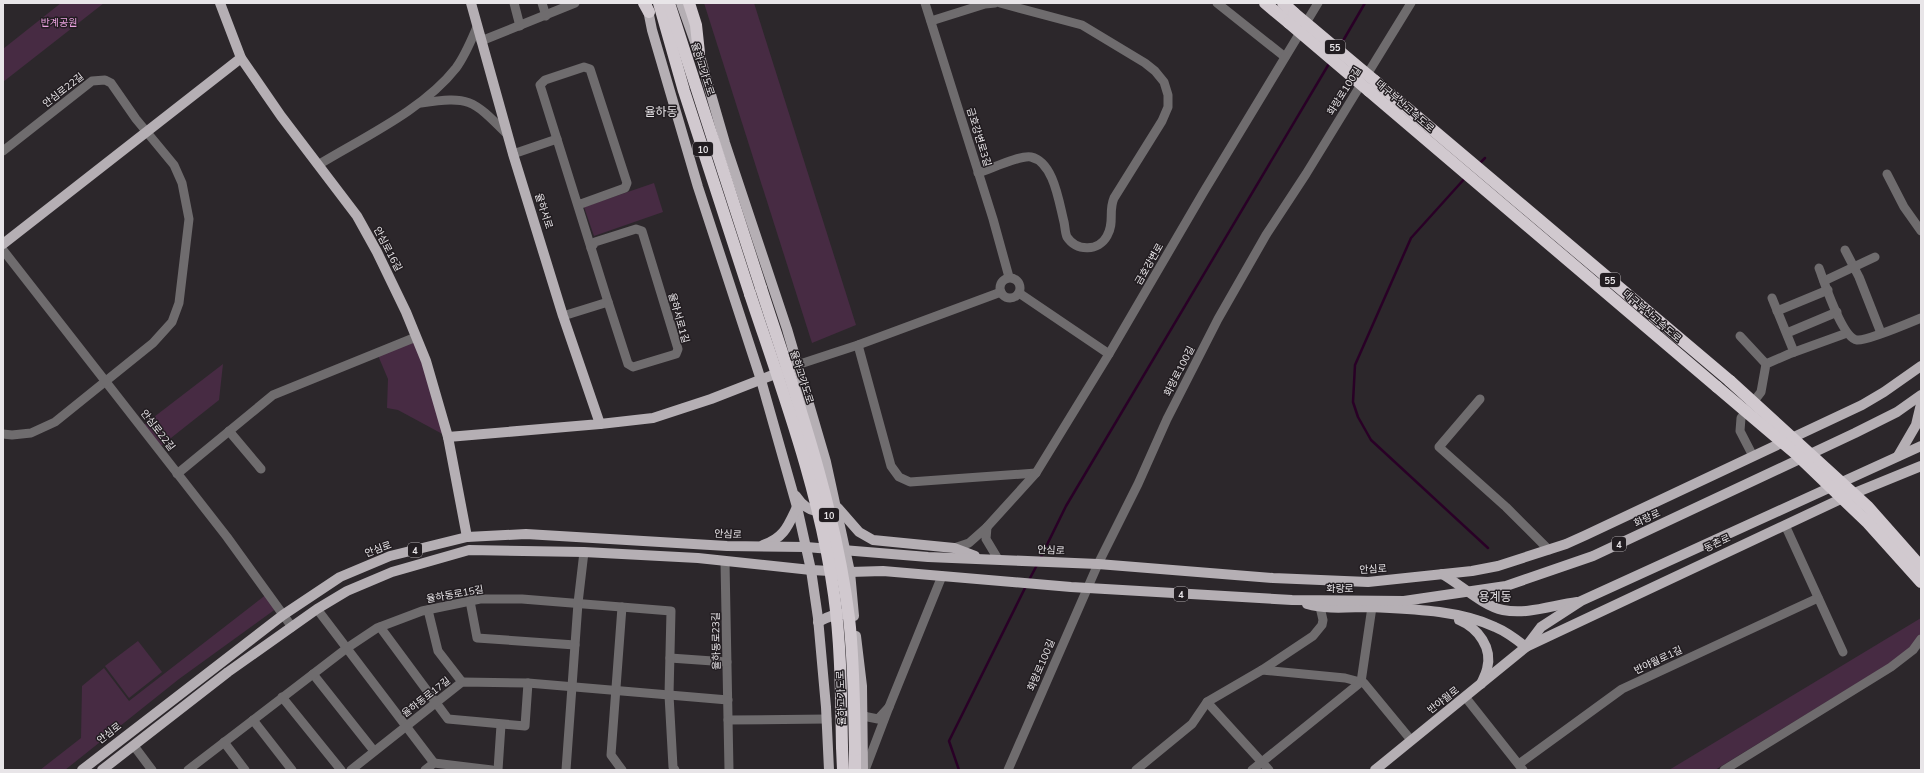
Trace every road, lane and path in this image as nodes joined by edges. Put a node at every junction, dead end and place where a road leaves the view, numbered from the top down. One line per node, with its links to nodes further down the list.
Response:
1 (220, 3): 27 (main road, 안심로16길)
2 (471, 3): 23 (main road, 율하서로)
3 (514, 3): 22 (street)
4 (542, 3): 19 (street)
5 (575, 3): 19 (street)
6 (659, 3): 178 (highway, 율하고가도로 / 10, bridge)
7 (669, 3): 179 (highway, 율하고가도로 / 10, bridge)
8 (681, 3): 25 (main road)
9 (689, 3): 25 (highway)
10 (925, 3): 21 (street, 금호강변로3길)
11 (995, 3): 21 (street)
12 (1000, 3): 36 (street)
13 (1218, 3): 26 (street)
14 (1265, 3): 20 (highway, 대구부산고속도로 / 55)
15 (1283, 3): 20 (highway, 대구부산고속도로 / 55)
16 (1318, 3): 26 (street, 금호강변로)
17 (1411, 3): 102 (street, 화랑로100길)
18 (646, 6): 70 (main road)
19 (546, 16): 22 (street)
20 (1292, 18): 28 (highway, 대구부산고속도로 / 55, bridge)
21 (931, 21): 36 (street, 금호강변로3길)
22 (520, 26): 24 (street)
23 (477, 27): 24 (main road, 율하서로); 29 (street)
24 (480, 41): 31 (main road, 율하서로)
25 (699, 53): 68 (main road)
26 (1285, 57): 66 (street, 금호강변로)
27 (241, 58): 30 (main road); 35 (main road, 안심로16길)
28 (1372, 86): 38 (highway, 대구부산고속도로 / 55); 38 (highway, 대구부산고속도로 / 55)
29 (421, 103): 31 (street); 35 (street)
30 (146, 132): 33 (street, 안심로22길); 42 (main road); 71 (street, 안심로22길)
31 (506, 133): 34 (main road, 율하서로)
32 (557, 139): 34 (street); 39 (street, 율하서로1길); 39 (street, 율하서로1길)
33 (3, 151)
34 (513, 154): 57 (main road, 율하서로)
35 (318, 165): 63 (main road, 안심로16길)
36 (978, 173): 49 (street, 금호강변로3길)
37 (1887, 174): 40 (street)
38 (1487, 184): 103 (highway, 대구부산고속도로 / 55, bridge); 108 (highway, 대구부산고속도로 / 55, bridge)
39 (578, 205): 43 (street, 율하서로1길)
40 (1918, 220): 41 (street)
41 (1921, 231)
42 (3, 244)
43 (591, 248): 54 (street, 율하서로1길); 54 (street, 율하서로1길)
44 (3, 250): 71 (street, 안심로22길)
45 (1845, 250): 48 (street)
46 (1875, 257): 48 (street)
47 (1819, 268): 50 (street)
48 (1854, 268): 50 (street); 61 (street)
49 (1009, 277): 51 (street); 52 (street)
50 (1826, 286): 55 (street); 56 (street)
51 (1001, 292): 52 (street); 64 (street)
52 (1019, 293): 66 (street)
53 (1772, 298): 55 (street)
54 (608, 302): 57 (street)
55 (1777, 311): 59 (street)
56 (1837, 312): 59 (street); 60 (street)
57 (563, 316): 75 (main road, 율하서로)
58 (1921, 318): 61 (street)
59 (1787, 333): 65 (street)
60 (1847, 333): 61 (street); 65 (street)
61 (1881, 333)
62 (1740, 336): 67 (street)
63 (416, 337): 76 (street); 78 (main road, 안심로16길)
64 (858, 346): 68 (street); 85 (street)
65 (1794, 352): 67 (street)
66 (1109, 354): 85 (street, 금호강변로)
67 (1766, 364): 80 (street)
68 (797, 365): 70 (main road); 89 (main road)
69 (1921, 366): 80 (main road, 화랑로)
70 (761, 380): 75 (main road); 87 (main road)
71 (105, 382): 77 (street, 안심로22길); 86 (street, 안심로22길)
72 (1921, 395): 110 (main road, 화랑로 / 4)
73 (1480, 399): 97 (street)
74 (1921, 404): 81 (main road)
75 (600, 424): 78 (main road)
76 (229, 431): 84 (street); 86 (street)
77 (3, 434)
78 (448, 437): 92 (main road, 안심로16길)
79 (1921, 446): 81 (main road)
80 (1753, 456): 97 (main road, 화랑로)
81 (1898, 457): 114 (main road)
82 (1921, 461): 83 (main road)
83 (1918, 468): 90 (main road, 동촌로)
84 (261, 469)
85 (1036, 473): 91 (street, 금호강변로)
86 (177, 474): 122 (street, 안심로22길)
87 (792, 491): 88 (main road); 89 (main road)
88 (796, 506): 93 (main road); 94 (main road)
89 (836, 506): 95 (main road); 96 (main road)
90 (1784, 525): 111 (street); 129 (main road, 동촌로)
91 (987, 527): 95 (street, 금호강변로); 100 (street)
92 (467, 537): 94 (main road, 안심로 / 4); 122 (main road, 안심로 / 4)
93 (811, 547): 94 (main road, 안심로 / 4); 96 (main road, 안심로); 104 (main road)
94 (755, 548)
95 (954, 548): 99 (main road)
96 (844, 550): 99 (main road, 안심로); 105 (main road)
97 (1548, 550): 106 (main road, 화랑로)
98 (584, 552): 101 (main road, 4); 115 (street); 119 (main road, 4)
99 (984, 559): 100 (main road, 안심로)
100 (998, 559): 102 (main road, 안심로)
101 (725, 562): 104 (main road, 4); 133 (street, 율하동로23길)
102 (1098, 564): 106 (main road, 안심로); 109 (street, 화랑로100길)
103 (1921, 567)
104 (811, 570): 105 (main road, 4); 123 (main road)
105 (850, 572): 107 (main road, 4); 124 (main road)
106 (1442, 574): 110 (main road)
107 (942, 576): 109 (main road, 4); 148 (street)
108 (1921, 582)
109 (1087, 588): 112 (main road, 4); 181 (street, 화랑로100길)
110 (1468, 591): 112 (main road, 화랑로 / 4); 114 (main road)
111 (1818, 598): 131 (street); 161 (street, 반야월로1길)
112 (1292, 600): 117 (main road)
113 (470, 601): 115 (street, 율하동로15길); 120 (street, 율하동로15길); 128 (street)
114 (1580, 601): 129 (main road)
115 (578, 604): 116 (street, 율하동로15길); 128 (street)
116 (622, 607): 132 (street, 율하동로15길); 141 (street)
117 (1320, 607): 118 (main road); 134 (street)
118 (1372, 607): 121 (main road); 137 (street)
119 (317, 609): 125 (main road, 4); 130 (street)
120 (428, 610): 126 (street, 율하동로15길); 136 (street)
121 (1438, 612): 129 (main road); 140 (main road)
122 (283, 615): 125 (street, 안심로22길); 164 (main road, 안심로 / 4)
123 (818, 622): 124 (main road); 150 (main road)
124 (855, 625): 149 (main road)
125 (292, 626): 157 (main road, 4)
126 (380, 627): 130 (street, 율하동로15길); 146 (street)
127 (1921, 639): 186 (street)
128 (575, 645): 139 (street)
129 (1526, 647): 140 (main road, 반야월로)
130 (347, 648): 135 (street, 율하동로15길); 154 (street)
131 (1843, 652)
132 (670, 658): 133 (street); 142 (street)
133 (727, 662): 145 (street, 율하동로23길)
134 (1262, 670): 137 (street); 147 (street)
135 (313, 674): 143 (street, 율하동로15길); 158 (street)
136 (462, 682): 138 (street, 율하동로17길); 146 (street, 율하동로17길)
137 (1361, 682): 155 (street); 159 (street)
138 (528, 683): 139 (street, 율하동로17길); 153 (street)
139 (572, 686): 141 (street, 율하동로17길); 174 (street)
140 (1480, 686): 144 (main road, 반야월로)
141 (616, 690): 142 (street, 율하동로17길); 175 (street)
142 (669, 695): 145 (street, 율하동로17길); 163 (street)
143 (282, 697): 151 (street, 율하동로15길); 169 (street)
144 (1466, 698): 155 (main road, 반야월로); 161 (street, 반야월로1길)
145 (728, 700): 152 (street, 율하동로23길)
146 (436, 702): 153 (street); 154 (street, 율하동로17길)
147 (1207, 702): 159 (street); 182 (street)
148 (889, 707): 149 (street); 180 (street)
149 (862, 715): 180 (main road)
150 (827, 719): 152 (street); 177 (main road)
151 (253, 720): 156 (street, 율하동로15길); 168 (street)
152 (728, 720): 176 (street, 율하동로23길)
153 (501, 725): 173 (street)
154 (406, 726): 158 (street, 율하동로17길); 160 (street)
155 (1411, 740): 185 (main road, 반야월로)
156 (224, 742): 162 (street, 율하동로15길); 167 (street)
157 (134, 746): 165 (main road, 4); 166 (street)
158 (374, 751): 170 (street, 율하동로17길)
159 (1263, 762): 183 (street); 184 (street)
160 (434, 763): 171 (street); 172 (street)
161 (1521, 767)
162 (193, 768)
163 (672, 769)
164 (82, 770)
165 (102, 770)
166 (152, 770)
167 (245, 770)
168 (292, 770)
169 (341, 770)
170 (351, 770)
171 (425, 770)
172 (492, 770)
173 (498, 770)
174 (566, 770)
175 (622, 770)
176 (729, 770)
177 (829, 770)
178 (843, 770)
179 (855, 770)
180 (864, 770)
181 (1008, 770)
182 (1136, 770)
183 (1252, 770)
184 (1269, 770)
185 (1375, 770)
186 (1724, 770)

